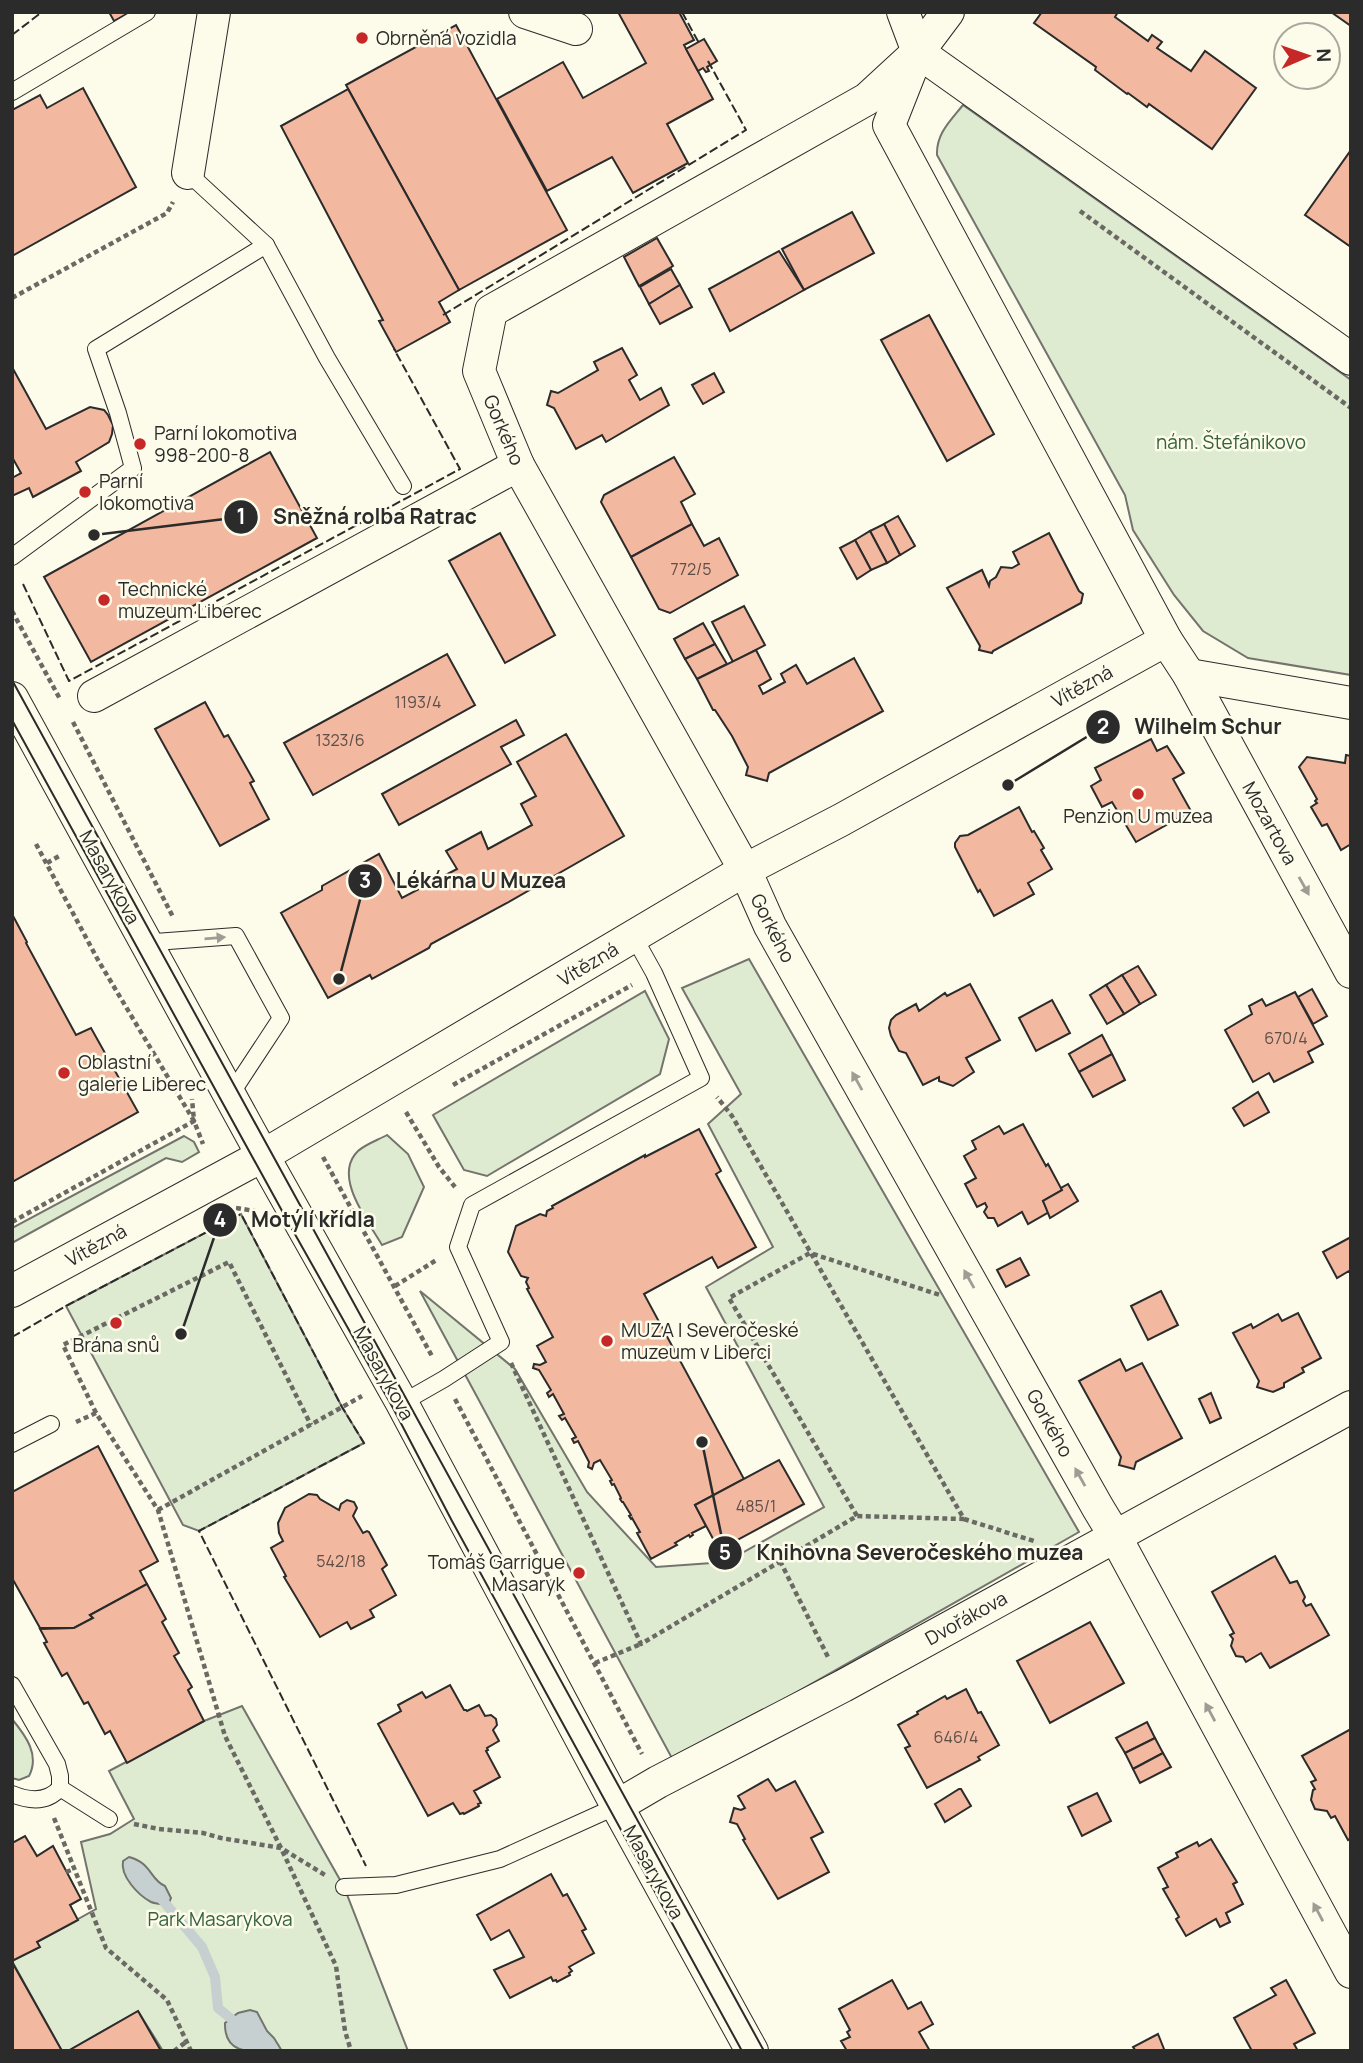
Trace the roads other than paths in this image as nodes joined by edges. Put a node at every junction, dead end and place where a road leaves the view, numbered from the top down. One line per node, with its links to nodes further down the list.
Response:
1 (147, 12): 8 (lane)
2 (214, 12): 9 (street)
3 (525, 12): 6 (street)
4 (903, 12): 7 (street)
5 (948, 12): 7 (street)
6 (576, 29)
7 (918, 52): 11 (street); 12 (street, Gorkého); 15 (street)
8 (12, 92)
9 (188, 173): 10 (lane)
10 (266, 245): 13 (lane); 14 (lane)
11 (1351, 359)
12 (519, 465): 19 (street); 20 (street, Gorkého)
13 (403, 486)
14 (12, 557)
15 (1166, 640): 16 (street); 20 (street, Vítězná)
16 (1189, 675): 18 (street); 23 (street, Mozartova, one-way to 23)
17 (12, 698): 22 (street, Masarykova)
18 (1351, 702)
19 (80, 704)
20 (745, 870): 21 (street, Vítězná); 31 (street, Gorkého, one-way to 20)
21 (634, 937): 25 (street, Vítězná); 27 (lane)
22 (147, 944): 24 (street, Masarykova); 24 (lane, one-way to 24)
23 (1351, 972)
24 (231, 1094): 25 (street, Masarykova)
25 (263, 1156): 26 (street, Vítězná); 27 (street, Masarykova)
26 (12, 1291)
27 (402, 1403): 35 (street, Masarykova)
28 (1351, 1407): 31 (street, Dvořákova)
29 (51, 1424): 30 (lane)
30 (12, 1444)
31 (1115, 1536): 35 (street, Dvořákova); 38 (street, Gorkého, one-way to 31)
32 (12, 1685): 33 (lane)
33 (60, 1787): 34 (lane); 36 (lane)
34 (12, 1794)
35 (617, 1807): 37 (lane); 39 (street, Masarykova)
36 (109, 1819)
37 (344, 1887)
38 (1351, 1972)
39 (752, 2051)

